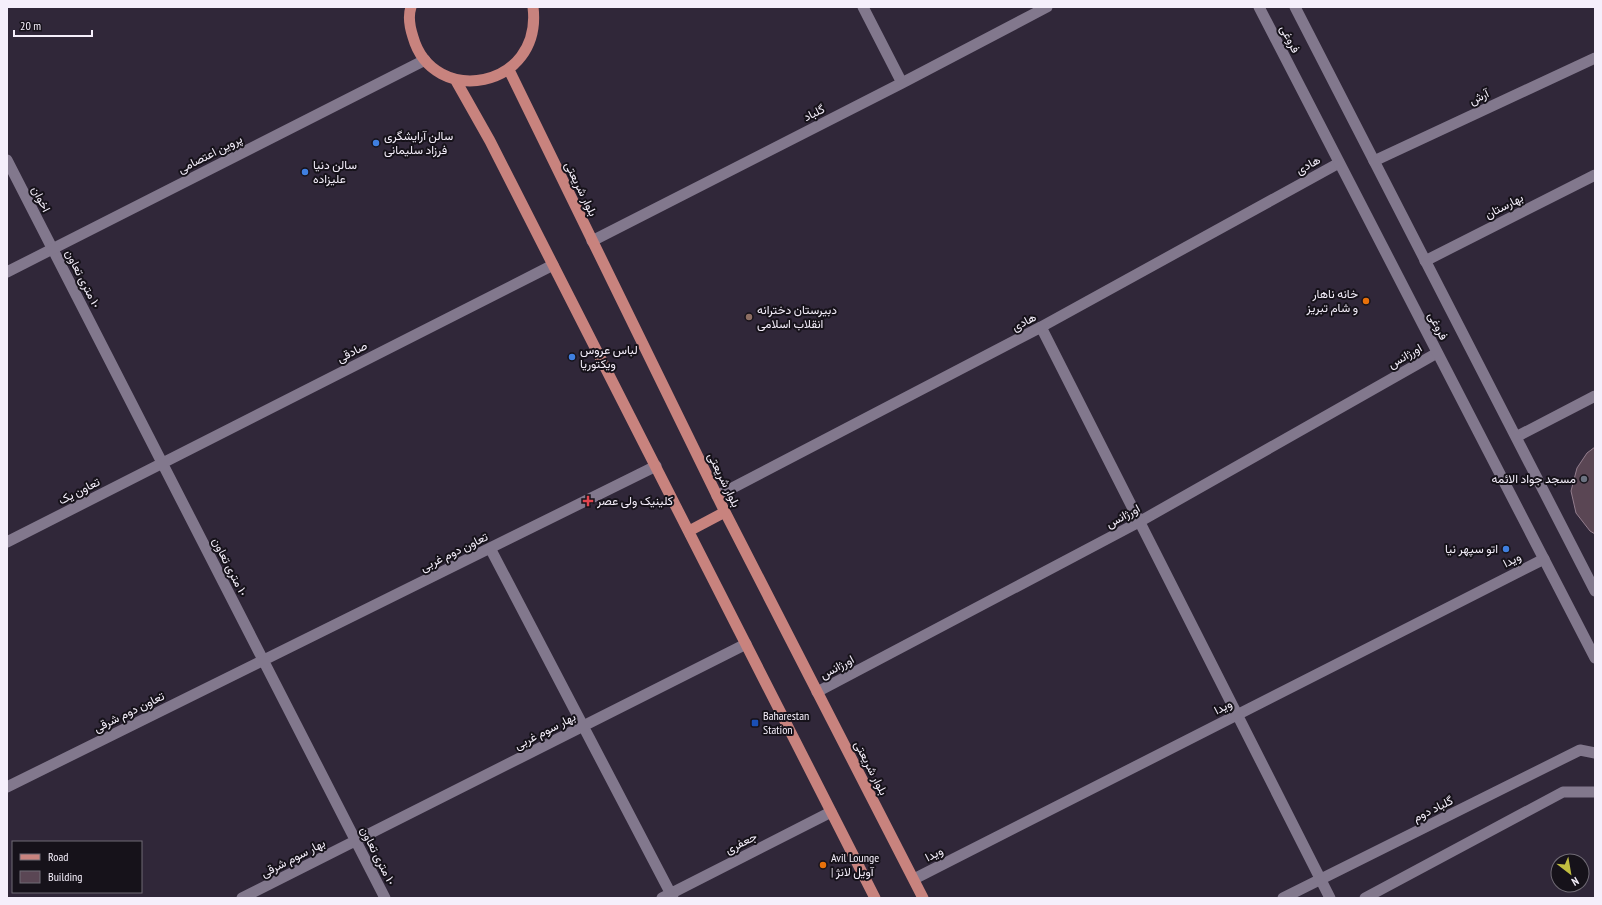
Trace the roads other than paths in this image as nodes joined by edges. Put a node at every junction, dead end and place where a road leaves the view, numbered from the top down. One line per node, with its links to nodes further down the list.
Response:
1 (411, 7): 8 (main road)
2 (533, 7): 9 (main road)
3 (863, 7): 11 (street)
4 (1047, 7): 11 (street, گلباد)
5 (1258, 7): 14 (street, فروغى)
6 (1295, 7): 13 (street, فروغى)
7 (1595, 58): 13 (street, آرش)
8 (425, 60): 10 (main road); 17 (street, پروین اعتصامى)
9 (508, 70): 10 (main road); 16 (main road, بلوار شریعتى)
10 (455, 79): 19 (main road)
11 (902, 83): 16 (street, گلباد)
12 (7, 160): 17 (street, اخوان)
13 (1374, 161): 18 (street, فروغى)
14 (1339, 163): 21 (street, هادی); 22 (street, فروغى)
15 (1595, 175): 18 (street, بهارستان)
16 (592, 240): 27 (main road, بلوار شریعتى)
17 (52, 249): 20 (street, پروین اعتصامى); 25 (street, ١٠ متری تعاون)
18 (1425, 261): 24 (street, فروغى)
19 (553, 265): 25 (street, صادقی); 26 (main road)
20 (7, 272)
21 (1042, 328): 27 (street, هادی); 29 (street)
22 (1437, 353): 29 (street, اورژانس); 33 (street, فروغى)
23 (1595, 396): 24 (street)
24 (1516, 436): 34 (street, فروغى)
25 (162, 463): 31 (street, تعاون یک); 37 (street, ١٠ متری تعاون)
26 (656, 466): 30 (main road); 32 (street, تعاون دوم غربی)
27 (717, 496): 28 (main road, بلوار شریعتى)
28 (725, 512): 30 (main road); 38 (main road, بلوار شریعتى)
29 (1139, 522): 38 (street, اورژانس); 39 (street)
30 (689, 531): 35 (main road)
31 (7, 542)
32 (490, 548): 37 (street, تعاون دوم غربی); 40 (street)
33 (1544, 558): 36 (street, فروغى); 39 (street, ویدا)
34 (1595, 591)
35 (746, 644): 40 (street, بهار سوم غربی); 44 (main road)
36 (1595, 658)
37 (263, 661): 42 (street, تعاون دوم شرقی); 45 (street, ١٠ متری تعاون)
38 (817, 692): 46 (main road, بلوار شریعتى)
39 (1237, 714): 46 (street, ویدا); 47 (street)
40 (584, 726): 45 (street, بهار سوم غربی); 48 (street)
41 (1595, 753): 47 (street, گلباد دوم)
42 (7, 787)
43 (1595, 792): 55 (street)
44 (831, 812): 48 (street, جعفری); 51 (main road)
45 (356, 841): 49 (street, بهار سوم شرقی); 50 (street, ١٠ متری تعاون)
46 (914, 879): 52 (main road, بلوار شریعتى)
47 (1320, 879): 53 (street, گلباد دوم); 54 (street)
48 (669, 896)
49 (242, 898)
50 (385, 898)
51 (875, 898)
52 (923, 898)
53 (1283, 898)
54 (1330, 898)
55 (1365, 898)

